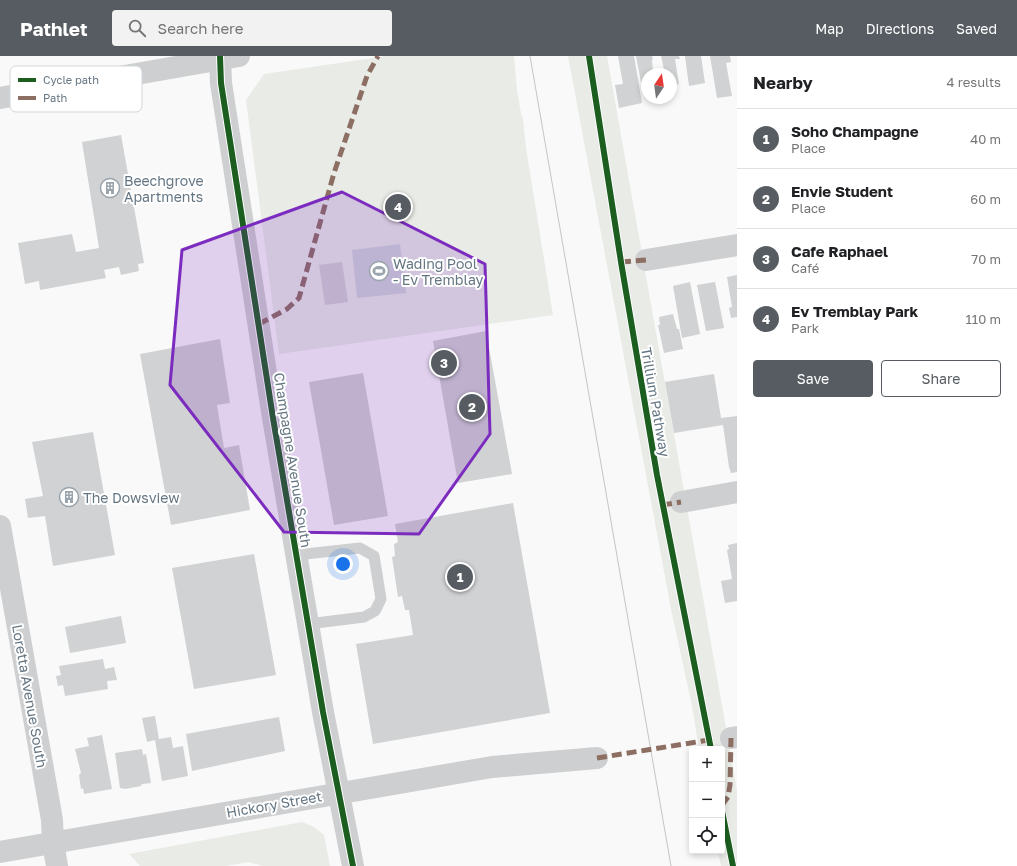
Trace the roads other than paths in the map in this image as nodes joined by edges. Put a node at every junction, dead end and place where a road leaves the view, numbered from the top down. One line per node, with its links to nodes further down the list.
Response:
1 (226, 57): 2 (street); 10 (street, Champagne Avenue South)
2 (142, 72)
3 (10, 96): 4 (street)
4 (0, 98)
5 (737, 245): 6 (street)
6 (646, 260)
7 (737, 492): 8 (street)
8 (681, 502)
9 (0, 526): 14 (street, Loretta Avenue South)
10 (296, 555): 11 (street, Champagne Avenue South); 11 (lane)
11 (308, 624): 13 (street, Champagne Avenue South)
12 (597, 758): 13 (street, Hickory Street)
13 (340, 793): 14 (street, Hickory Street); 17 (street, Champagne Avenue South)
14 (53, 843): 15 (street, Hickory Street); 16 (street, Loretta Avenue South)
15 (0, 852)
16 (57, 866)
17 (353, 866)

